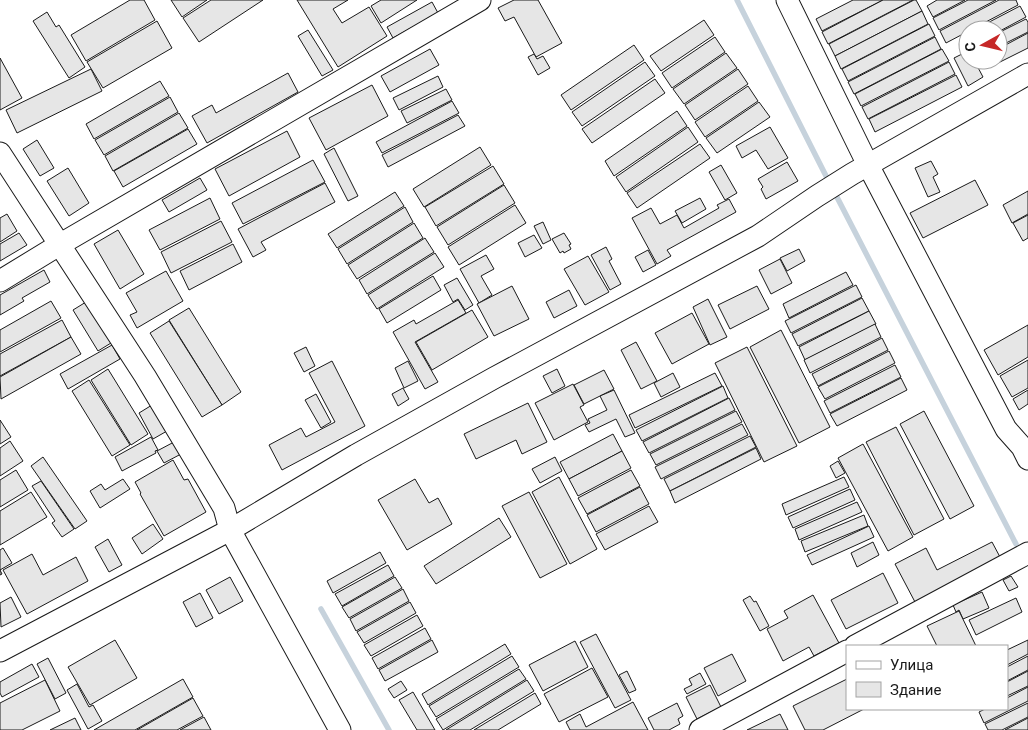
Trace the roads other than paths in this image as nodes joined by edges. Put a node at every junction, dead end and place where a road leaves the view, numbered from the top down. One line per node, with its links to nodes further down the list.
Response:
1 (480, 0): 6 (street)
2 (787, 0): 5 (street)
3 (1028, 74): 5 (street)
4 (0, 153): 6 (street)
5 (868, 165): 8 (street); 9 (street)
6 (59, 245): 7 (street); 9 (street)
7 (0, 281)
8 (1028, 459)
9 (230, 530): 12 (street); 14 (street)
10 (1028, 553): 11 (street)
11 (857, 645)
12 (0, 651)
13 (846, 652): 15 (street)
14 (340, 730)
15 (700, 730)

